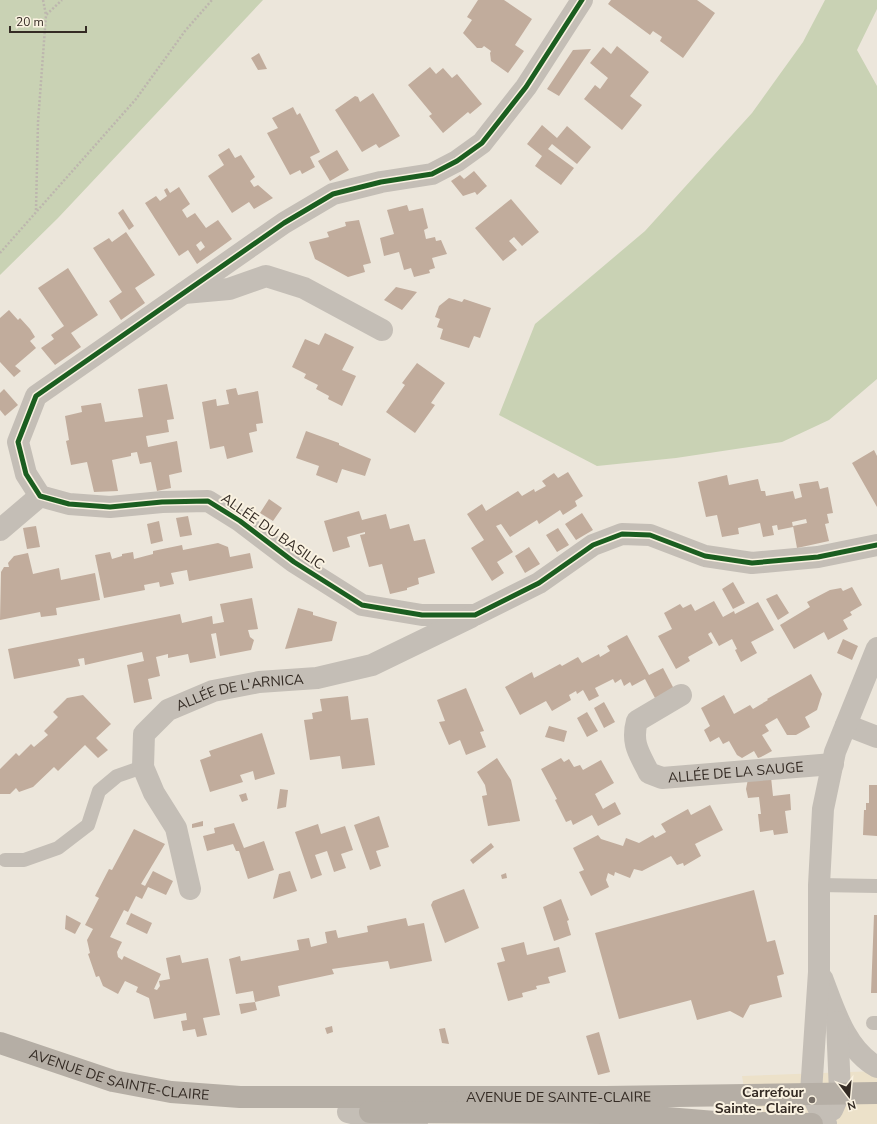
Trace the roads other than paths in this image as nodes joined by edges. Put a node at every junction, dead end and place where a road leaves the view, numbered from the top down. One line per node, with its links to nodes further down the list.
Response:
1 (582, 0): 2 (street)
2 (182, 294): 3 (street); 4 (street)
3 (382, 330)
4 (40, 496): 5 (street); 7 (street, ALLÉE DU BASILIC)
5 (0, 530)
6 (877, 544): 7 (street, ALLÉE DU BASILIC)
7 (475, 615): 13 (street, ALLÉE DE L'ARNICA)
8 (877, 648): 10 (street)
9 (681, 696): 12 (street, ALLÉE DE LA SAUGE)
10 (846, 725): 11 (street); 12 (street)
11 (877, 737)
12 (833, 764): 15 (street)
13 (143, 767): 14 (lane); 17 (street, ALLÉE DE L'ARNICA)
14 (5, 860)
15 (819, 885): 16 (lane); 18 (street)
16 (877, 886)
17 (190, 889)
18 (819, 972): 19 (street); 22 (street)
19 (837, 1018): 21 (street); 23 (street)
20 (0, 1043): 25 (main road, AVENUE DE SAINTE-CLAIRE)
21 (877, 1066)
22 (811, 1092): 23 (main road, AVENUE DE SAINTE-CLAIRE); 25 (main road, AVENUE DE SAINTE-CLAIRE); 29 (street)
23 (840, 1092): 24 (main road, AVENUE DE SAINTE-CLAIRE); 29 (street)
24 (877, 1092)
25 (240, 1097): 26 (main road, AVENUE DE SAINTE-CLAIRE)
26 (348, 1112): 27 (street, AVENUE DE SAINTE-CLAIRE); 28 (main road, AVENUE DE SAINTE-CLAIRE)
27 (417, 1124)
28 (812, 1124)
29 (826, 1124)

